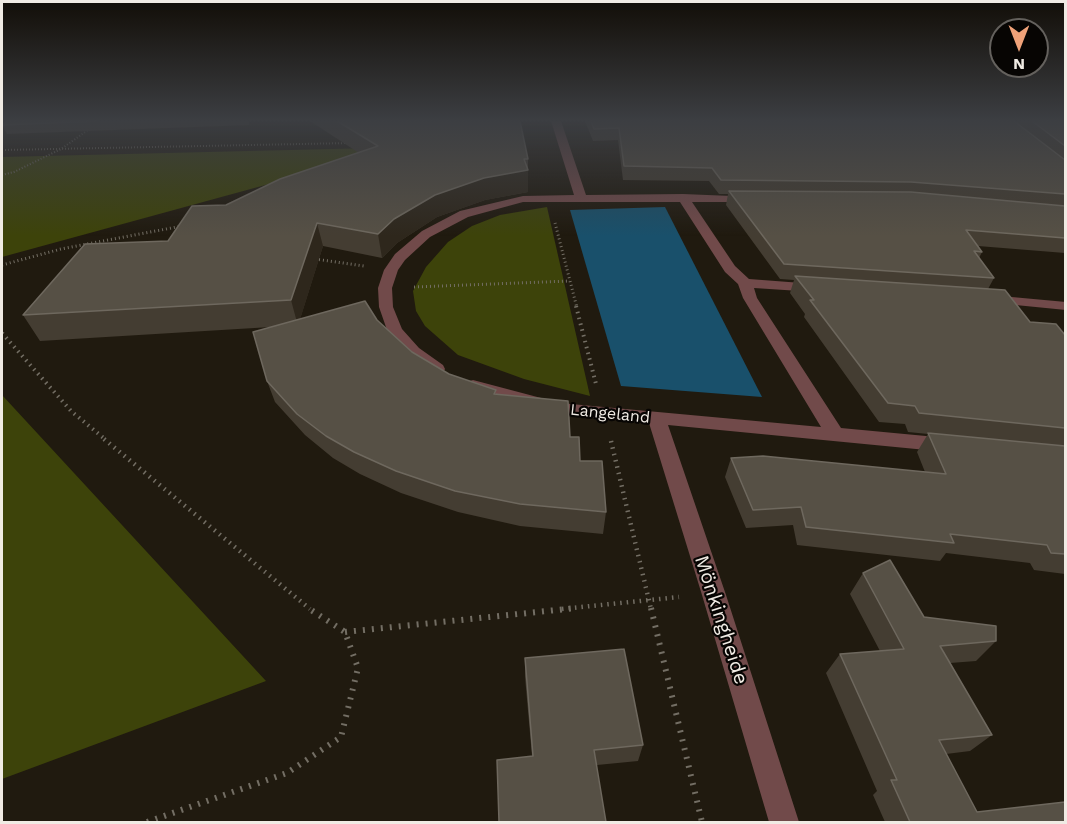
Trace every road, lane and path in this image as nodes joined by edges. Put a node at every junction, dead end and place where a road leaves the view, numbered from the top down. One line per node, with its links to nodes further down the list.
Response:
1 (40, 159): 3 (path)
2 (568, 159): 6 (street)
3 (2, 175)
4 (548, 197): 6 (street, Langeland); 11 (street, Langeland); 12 (path)
5 (683, 197): 6 (street, Langeland); 7 (street, Langeland); 13 (street)
6 (581, 198)
7 (765, 199)
8 (182, 226): 10 (path)
9 (308, 258): 11 (path)
10 (2, 265)
11 (391, 270): 14 (street, Langeland)
12 (570, 281): 14 (path); 19 (path)
13 (745, 283): 15 (street); 21 (street)
14 (386, 288): 19 (street, Langeland)
15 (824, 288)
16 (978, 298): 17 (street)
17 (1065, 306)
18 (2, 333): 25 (path)
19 (604, 413): 20 (street, Langeland); 24 (path)
20 (656, 418): 21 (street, Langeland); 23 (street, Mönkingheide)
21 (834, 433): 22 (street, Langeland)
22 (962, 446)
23 (714, 595): 24 (path); 28 (street, Mönkingheide)
24 (650, 599): 25 (path); 27 (path)
25 (345, 632): 26 (path)
26 (147, 822)
27 (702, 822)
28 (784, 822)

